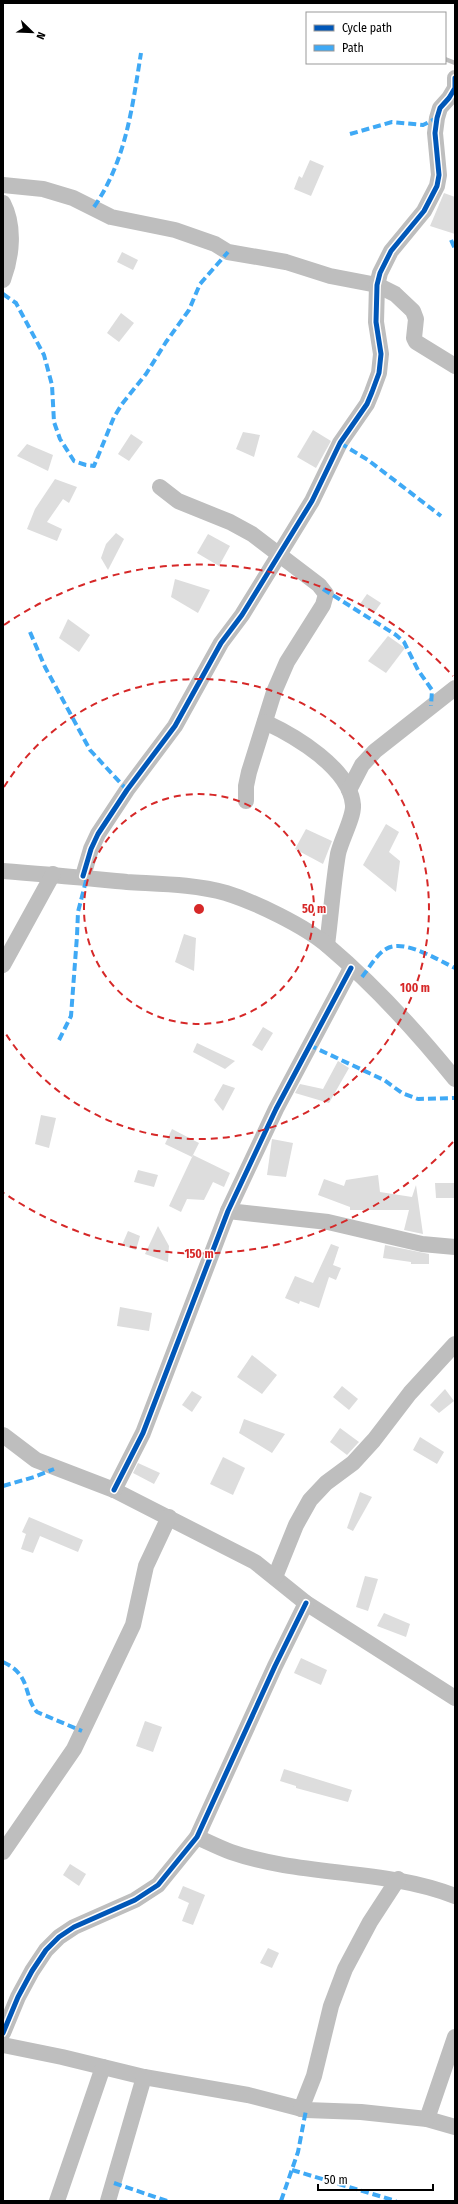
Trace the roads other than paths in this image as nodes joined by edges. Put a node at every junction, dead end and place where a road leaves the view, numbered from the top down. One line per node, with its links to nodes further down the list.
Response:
1 (455, 78): 5 (street)
2 (3, 185): 5 (street)
3 (3, 203): 4 (street)
4 (3, 280)
5 (377, 285): 6 (street); 8 (street)
6 (455, 366)
7 (160, 487): 8 (street)
8 (277, 555): 10 (street); 15 (street)
9 (452, 695): 11 (street)
10 (265, 722): 11 (street); 12 (street)
11 (349, 790): 16 (street)
12 (246, 801)
13 (3, 871): 14 (street)
14 (53, 874): 15 (street); 17 (street)
15 (84, 876): 16 (street)
16 (327, 945): 18 (street)
17 (3, 965)
18 (351, 968): 19 (street); 20 (street)
19 (455, 1079)
20 (228, 1211): 21 (street); 24 (street)
21 (455, 1247)
22 (455, 1344): 26 (street)
23 (3, 1435): 24 (street)
24 (114, 1490): 25 (street)
25 (169, 1517): 26 (street); 30 (street)
26 (275, 1577): 27 (street)
27 (306, 1604): 28 (street); 29 (street)
28 (455, 1698)
29 (198, 1837): 31 (street); 33 (street)
30 (3, 1852)
31 (398, 1879): 32 (street); 38 (street)
32 (455, 1896)
33 (3, 2033)
34 (455, 2037): 39 (street)
35 (3, 2045): 36 (street)
36 (103, 2067): 37 (street); 41 (street)
37 (144, 2077): 38 (street); 42 (street)
38 (301, 2109): 39 (street)
39 (428, 2118): 40 (street)
40 (455, 2127)
41 (57, 2201)
42 (108, 2201)

